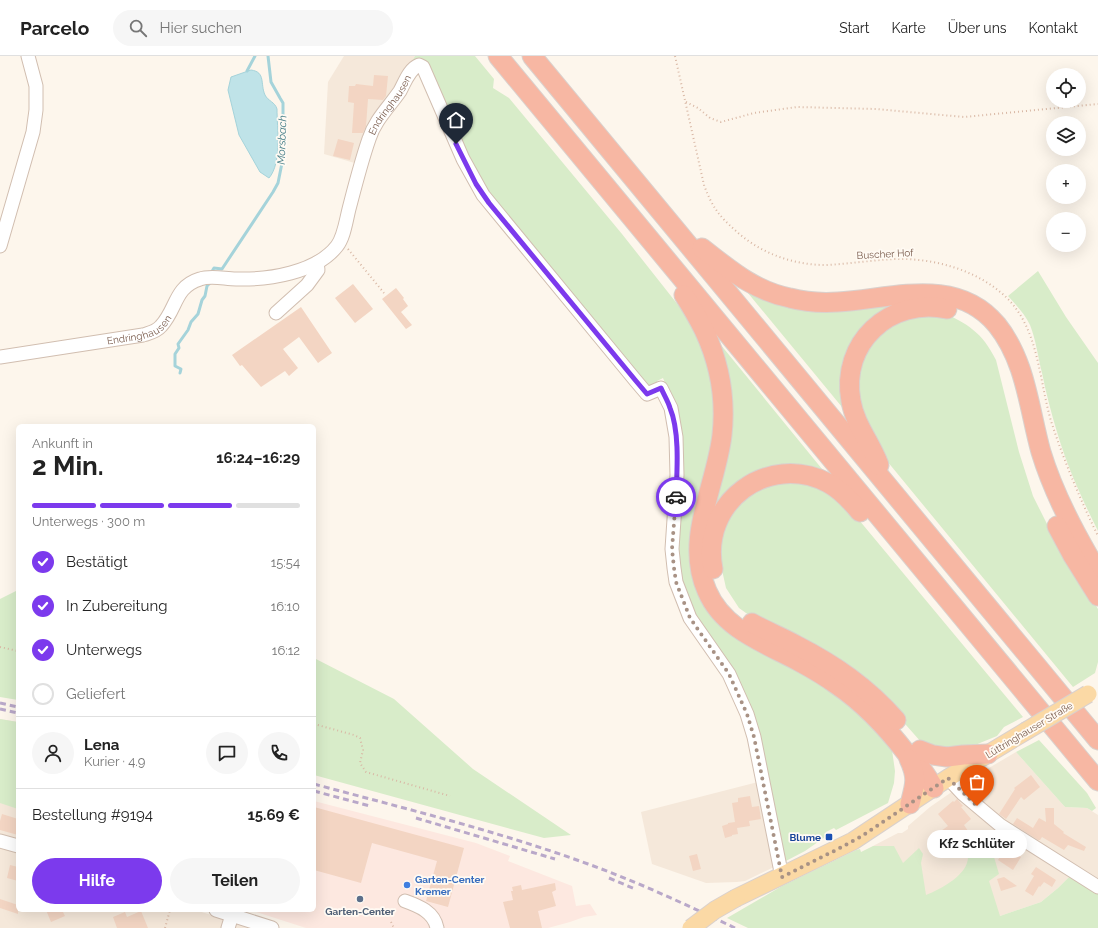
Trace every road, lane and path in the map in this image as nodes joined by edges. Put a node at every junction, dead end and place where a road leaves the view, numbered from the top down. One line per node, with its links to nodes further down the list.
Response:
1 (28, 56): 9 (street)
2 (498, 56): 10 (highway)
3 (532, 56): 7 (highway)
4 (675, 56): 5 (path, Buscher Hof)
5 (686, 102): 6 (path); 16 (path, Buscher Hof)
6 (1098, 104)
7 (671, 224): 15 (highway); 18 (highway)
8 (340, 239): 11 (street, Endringhausen); 12 (path); 33 (street, Endringhausen)
9 (0, 246)
10 (660, 252): 17 (highway); 25 (highway)
11 (317, 263): 13 (street); 14 (street, Endringhausen)
12 (384, 293)
13 (276, 313)
14 (0, 357)
15 (888, 487): 19 (highway); 24 (highway)
16 (1098, 536)
17 (905, 549): 25 (highway); 27 (highway)
18 (1098, 572)
19 (1098, 596)
20 (0, 647): 21 (path)
21 (16, 651)
22 (1093, 691): 26 (main road, Lüttringhauser Straße, bridge)
23 (316, 725): 29 (path)
24 (1098, 740)
25 (914, 753): 26 (highway); 28 (highway); 30 (highway)
26 (988, 754): 28 (main road, Lüttringhauser Straße)
27 (1098, 780)
28 (941, 782): 30 (main road, Lüttringhauser Straße); 34 (street)
29 (450, 796)
30 (910, 804): 33 (main road, Lüttringhauser Straße)
31 (0, 841): 32 (street)
32 (16, 845)
33 (782, 877): 45 (main road, Lüttringhauser Straße, bridge)
34 (1098, 887)
35 (405, 901): 44 (street)
36 (169, 912): 40 (path)
37 (222, 912): 38 (street)
38 (232, 915): 41 (street); 42 (street)
39 (391, 922): 43 (path)
40 (165, 928)
41 (228, 928)
42 (272, 928)
43 (394, 928)
44 (438, 928)
45 (691, 928)

